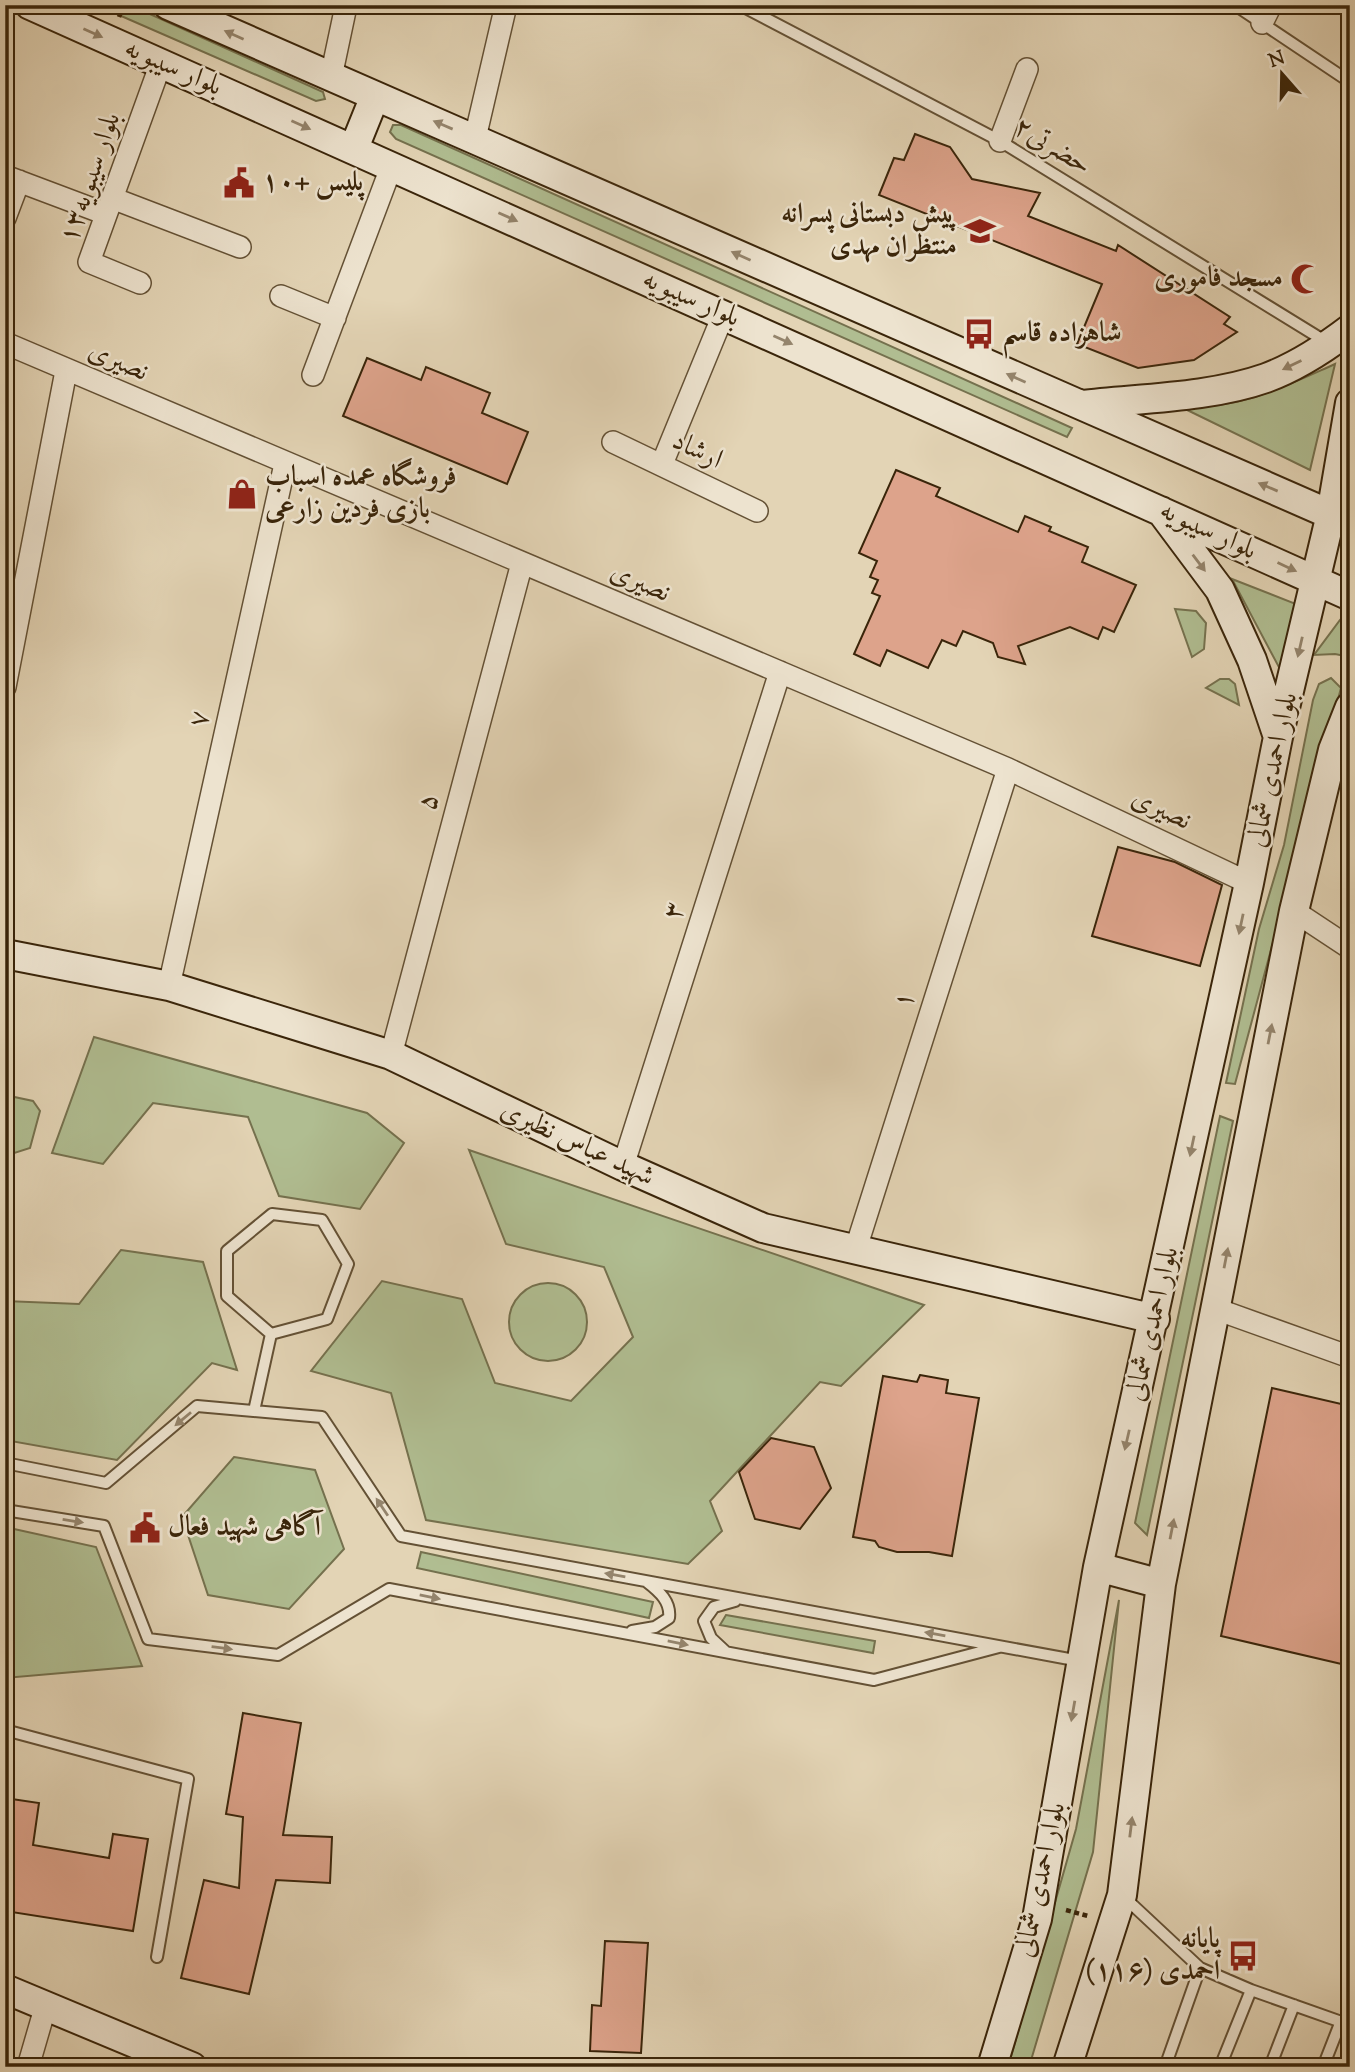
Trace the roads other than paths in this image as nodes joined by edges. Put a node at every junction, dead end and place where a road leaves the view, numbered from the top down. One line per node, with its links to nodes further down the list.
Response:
1 (30, 5): 8 (main road, بلوار سیبویه, one-way to 8)
2 (168, 5): 10 (main road, بلوار سیبویه, one-way to 2)
3 (506, 5): 13 (street)
4 (740, 5): 14 (lane, حضرتی۲)
5 (1236, 5): 7 (lane)
6 (346, 6): 10 (street)
7 (1267, 14): 11 (lane)
8 (160, 63): 15 (main road, بلوار سیبویه, one-way to 15); 18 (street, بلوار سیبویه۱۳)
9 (1027, 69): 14 (street)
10 (331, 77): 12 (main road, بلوار سیبویه)
11 (1350, 82)
12 (375, 96): 13 (main road, بلوار سیبویه, one-way to 12); 15 (main road)
13 (475, 138): 30 (main road, بلوار سیبویه, one-way to 13)
14 (1000, 141): 25 (lane, حضرتی۲)
15 (354, 148): 16 (main road, بلوار سیبویه)
16 (392, 165): 23 (main road, بلوار سیبویه, one-way to 23); 24 (street)
17 (12, 179): 18 (street); 19 (street)
18 (109, 206): 20 (street); 21 (street, بلوار سیبویه۱۳)
19 (5, 218)
20 (240, 247)
21 (140, 283)
22 (281, 296): 24 (street)
23 (724, 313): 33 (street); 34 (main road, بلوار سیبویه, one-way to 34)
24 (335, 318): 28 (street)
25 (1340, 337): 30 (main road, one-way to 30)
26 (5, 343): 27 (street, نصیری)
27 (66, 371): 32 (street, نصیری); 41 (street)
28 (313, 375)
29 (1350, 403): 36 (main road, بلوار احمدی شمالی)
30 (1079, 405): 36 (main road, بلوار سیبویه, one-way to 30)
31 (613, 442): 33 (street, ارشاد)
32 (285, 464): 37 (street, نصیری); 49 (street, ۷)
33 (662, 464): 35 (street, ارشاد)
34 (1158, 508): 38 (main road, بلوار سیبویه, one-way to 38); 43 (main road, one-way to 43)
35 (757, 511)
36 (1340, 519): 38 (main road, بلوار احمدی شمالی)
37 (522, 563): 40 (street, نصیری); 50 (street, ۵)
38 (1316, 581): 39 (main road, بلوار سیبویه); 43 (main road, بلوار احمدی شمالی, one-way to 43)
39 (1350, 596)
40 (780, 673): 44 (street, نصیری); 51 (street, ۳)
41 (5, 687)
42 (1350, 707): 46 (main road, بلوار احمدی شمالی)
43 (1278, 737): 45 (main road, بلوار احمدی شمالی)
44 (1009, 769): 45 (street, نصیری); 52 (street, ۱)
45 (1249, 883): 54 (main road, بلوار احمدی شمالی, one-way to 54)
46 (1294, 911): 47 (street); 53 (main road, بلوار احمدی شمالی, one-way to 46)
47 (1350, 948)
48 (5, 954): 49 (main road, شهید عباس نظیری)
49 (169, 986): 50 (main road, شهید عباس نظیری)
50 (391, 1055): 51 (main road, شهید عباس نظیری)
51 (623, 1166): 52 (main road, شهید عباس نظیری)
52 (856, 1248): 54 (main road, شهید عباس نظیری)
53 (1216, 1309): 56 (street); 62 (main road, بلوار احمدی شمالی, one-way to 53)
54 (1155, 1319): 60 (main road, بلوار احمدی شمالی, one-way to 60)
55 (271, 1334): 55 (lane); 57 (lane)
56 (1350, 1357)
57 (254, 1411): 58 (lane, one-way to 58); 61 (lane, one-way to 57)
58 (5, 1463)
59 (5, 1510): 64 (lane, one-way to 64)
60 (1098, 1567): 62 (main road); 67 (main road, بلوار احمدی شمالی)
61 (647, 1581): 63 (lane); 64 (lane)
62 (1161, 1584): 69 (main road, بلوار احمدی شمالی, one-way to 62)
63 (749, 1600): 65 (lane, one-way to 63); 66 (lane)
64 (615, 1632): 66 (lane, one-way to 66)
65 (1002, 1646): 66 (lane); 67 (lane)
66 (727, 1653)
67 (1082, 1661): 79 (main road, بلوار احمدی شمالی, one-way to 79)
68 (5, 1730): 70 (lane)
69 (1122, 1895): 71 (lane); 80 (main road, بلوار احمدی شمالی)
70 (158, 1957)
71 (1200, 1968): 73 (lane); 81 (lane)
72 (5, 1989): 74 (main road)
73 (1251, 1990): 75 (lane); 82 (lane)
74 (46, 2005): 77 (street); 78 (main road)
75 (1294, 2005): 76 (lane); 83 (lane)
76 (1345, 2023): 84 (lane)
77 (28, 2067)
78 (192, 2067)
79 (992, 2067)
80 (1067, 2067)
81 (1164, 2067)
82 (1220, 2067)
83 (1270, 2067)
84 (1323, 2067)

